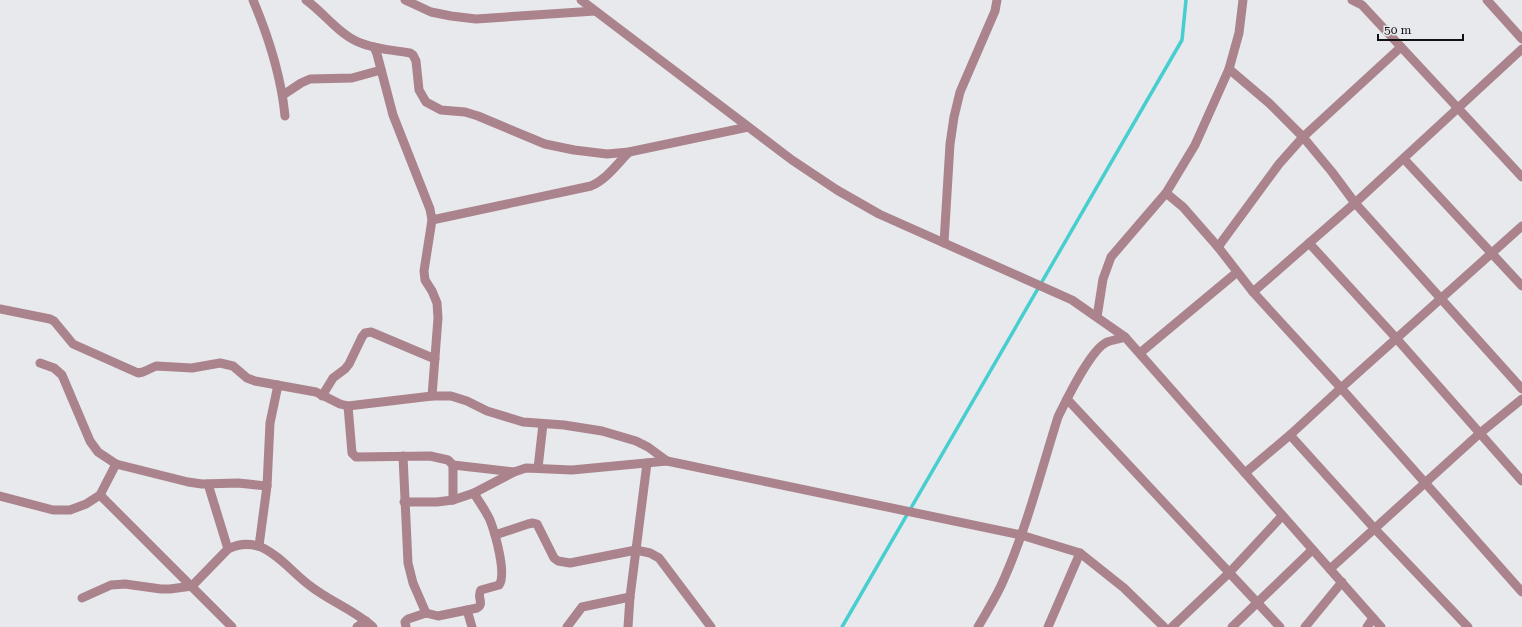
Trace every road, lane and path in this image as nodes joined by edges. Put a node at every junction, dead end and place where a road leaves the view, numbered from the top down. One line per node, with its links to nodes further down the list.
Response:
1 (254, 0): 17 (street)
2 (306, 0): 12 (street)
3 (405, 0): 10 (street)
4 (581, 0): 10 (street)
5 (997, 0): 29 (street)
6 (1242, 0): 15 (street)
7 (1352, 0): 9 (street)
8 (1487, 0): 11 (street)
9 (1365, 3): 13 (street)
10 (595, 10): 20 (street)
11 (1522, 39)
12 (374, 47): 16 (street); 22 (street)
13 (1401, 47): 18 (street); 21 (street)
14 (1522, 49): 18 (street)
15 (1229, 69): 21 (street); 25 (street)
16 (381, 70): 17 (street); 27 (street)
17 (283, 95): 19 (street)
18 (1458, 108): 23 (street); 24 (street)
19 (285, 116)
20 (748, 127): 22 (street); 29 (street)
21 (1303, 137): 26 (street); 31 (street)
22 (629, 152): 27 (street)
23 (1404, 159): 26 (street); 32 (street)
24 (1522, 178)
25 (1166, 193): 31 (street); 38 (street)
26 (1355, 203): 30 (street); 36 (street)
27 (432, 220): 42 (street)
28 (1522, 226): 32 (street)
29 (944, 243): 38 (street)
30 (1309, 244): 35 (street); 40 (street)
31 (1218, 247): 33 (street)
32 (1492, 254): 34 (street); 36 (street)
33 (1236, 273): 35 (street); 41 (street)
34 (1522, 286)
35 (1253, 292): 45 (street)
36 (1441, 299): 40 (street); 46 (street)
37 (0, 309): 44 (street)
38 (1097, 317): 39 (street)
39 (1125, 337): 41 (street); 49 (street)
40 (1396, 338): 45 (street); 53 (street)
41 (1140, 353): 62 (street)
42 (435, 359): 47 (street); 48 (street)
43 (40, 362): 58 (street)
44 (278, 384): 47 (street); 66 (street)
45 (1341, 388): 54 (street); 64 (street)
46 (1522, 389)
47 (322, 396): 51 (street)
48 (432, 396): 51 (street); 52 (street)
49 (1067, 399): 75 (street); 82 (street)
50 (1522, 399): 53 (street)
51 (348, 406): 55 (street)
52 (543, 424): 56 (street); 60 (street)
53 (1479, 434): 63 (street); 64 (street)
54 (1290, 435): 62 (street); 73 (street)
55 (402, 456): 59 (street); 71 (street)
56 (667, 461): 57 (street); 75 (street)
57 (647, 463): 60 (street); 78 (street)
58 (116, 464): 65 (street); 68 (street)
59 (453, 465): 61 (street); 70 (street)
60 (538, 468): 61 (street)
61 (514, 472): 67 (street)
62 (1245, 473): 72 (street)
63 (1522, 481)
64 (1425, 482): 73 (street); 85 (street)
65 (208, 484): 66 (street); 77 (street)
66 (267, 486): 76 (street)
67 (474, 492): 70 (street); 74 (street)
68 (100, 495): 69 (street); 84 (street)
69 (0, 496)
70 (453, 500): 71 (street)
71 (404, 502): 90 (street)
72 (1282, 516): 79 (street); 82 (street)
73 (1374, 528): 81 (street); 110 (street)
74 (495, 535): 78 (street); 89 (street)
75 (1021, 535): 80 (street); 101 (street)
76 (259, 546): 77 (street); 92 (street)
77 (228, 549): 84 (street)
78 (636, 550): 86 (street); 100 (street)
79 (1312, 550): 81 (street); 88 (street)
80 (1080, 553): 102 (street); 103 (street)
81 (1330, 569): 83 (street)
82 (1229, 573): 88 (street); 104 (street)
83 (1342, 582): 91 (street); 107 (street)
84 (192, 586): 87 (street); 93 (street)
85 (1522, 592)
86 (630, 597): 98 (street); 99 (street)
87 (82, 598)
88 (1256, 602): 105 (street); 106 (street)
89 (467, 610): 90 (street); 97 (street)
90 (426, 613): 96 (street)
91 (1373, 618): 108 (street); 109 (street)
92 (366, 620): 94 (street); 95 (street)
93 (232, 627)
94 (357, 627)
95 (373, 627)
96 (406, 627)
97 (472, 627)
98 (567, 627)
99 (628, 627)
100 (711, 627)
101 (978, 627)
102 (1048, 627)
103 (1164, 627)
104 (1172, 627)
105 (1232, 627)
106 (1280, 627)
107 (1305, 627)
108 (1367, 627)
109 (1381, 627)
110 (1468, 627)

